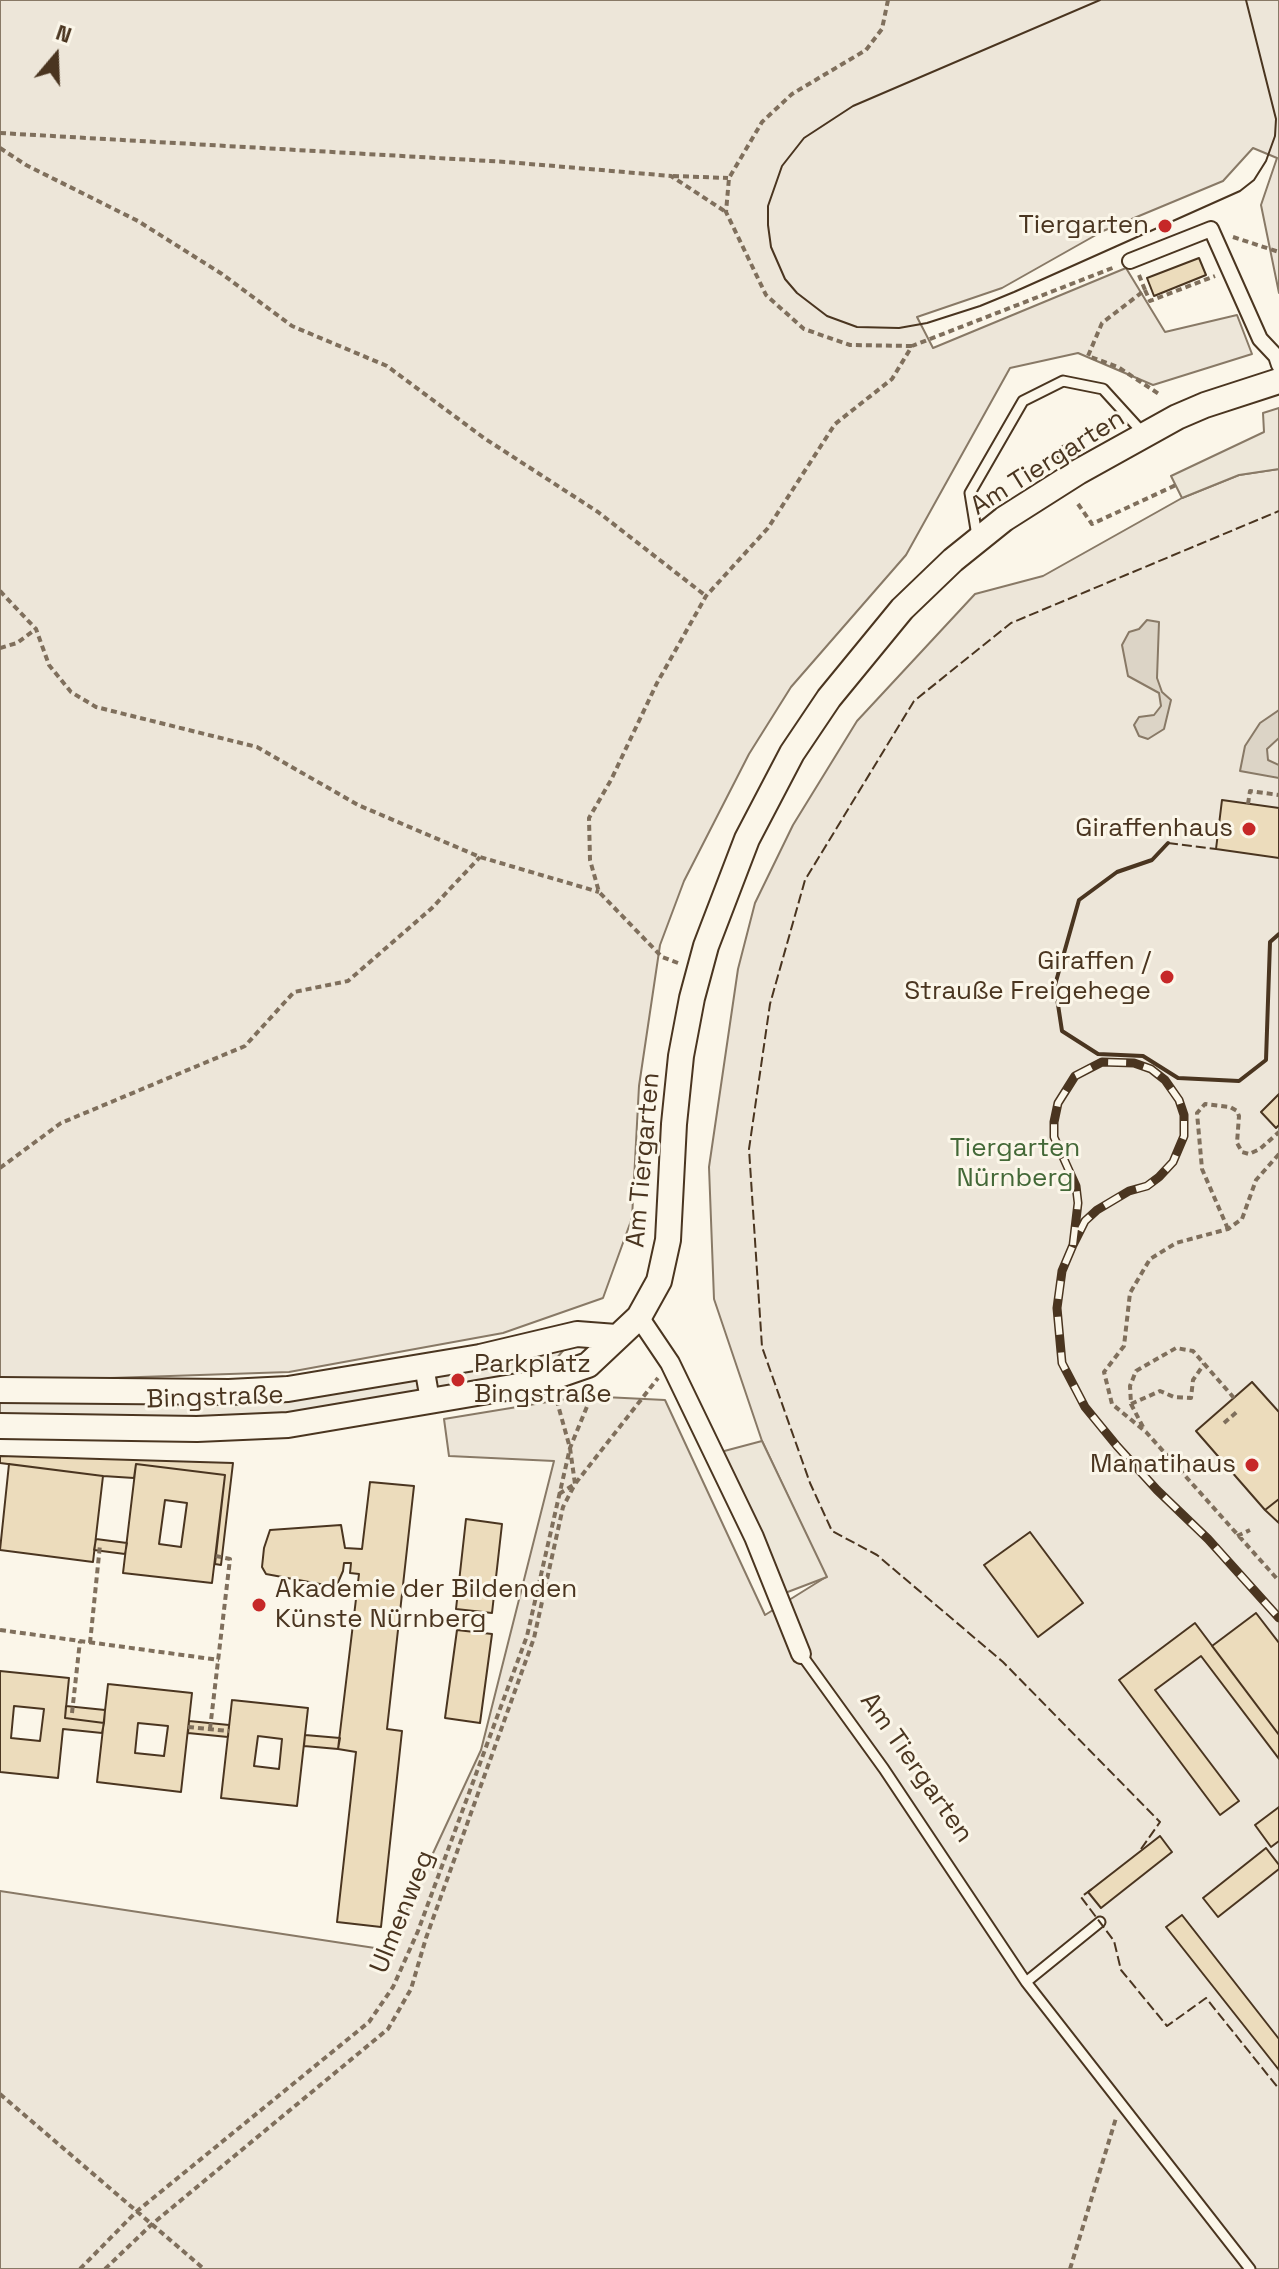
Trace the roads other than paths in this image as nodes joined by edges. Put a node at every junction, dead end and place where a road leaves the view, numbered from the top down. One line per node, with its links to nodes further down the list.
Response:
1 (1130, 261): 2 (street)
2 (1279, 365)
3 (1279, 381): 4 (street, Am Tiergarten)
4 (1144, 434): 5 (street, Am Tiergarten); 5 (lane)
5 (978, 541): 6 (street, Am Tiergarten)
6 (639, 1317): 7 (street, Bingstraße); 12 (street, Am Tiergarten)
7 (616, 1337): 8 (street, Bingstraße); 10 (street, Bingstraße)
8 (424, 1366): 9 (street, Bingstraße); 10 (street)
9 (0, 1390)
10 (430, 1400): 11 (street, Bingstraße)
11 (0, 1426)
12 (801, 1654): 14 (lane, Am Tiergarten)
13 (1100, 1922): 14 (lane)
14 (1026, 1982): 15 (lane, Am Tiergarten)
15 (1250, 2269)

